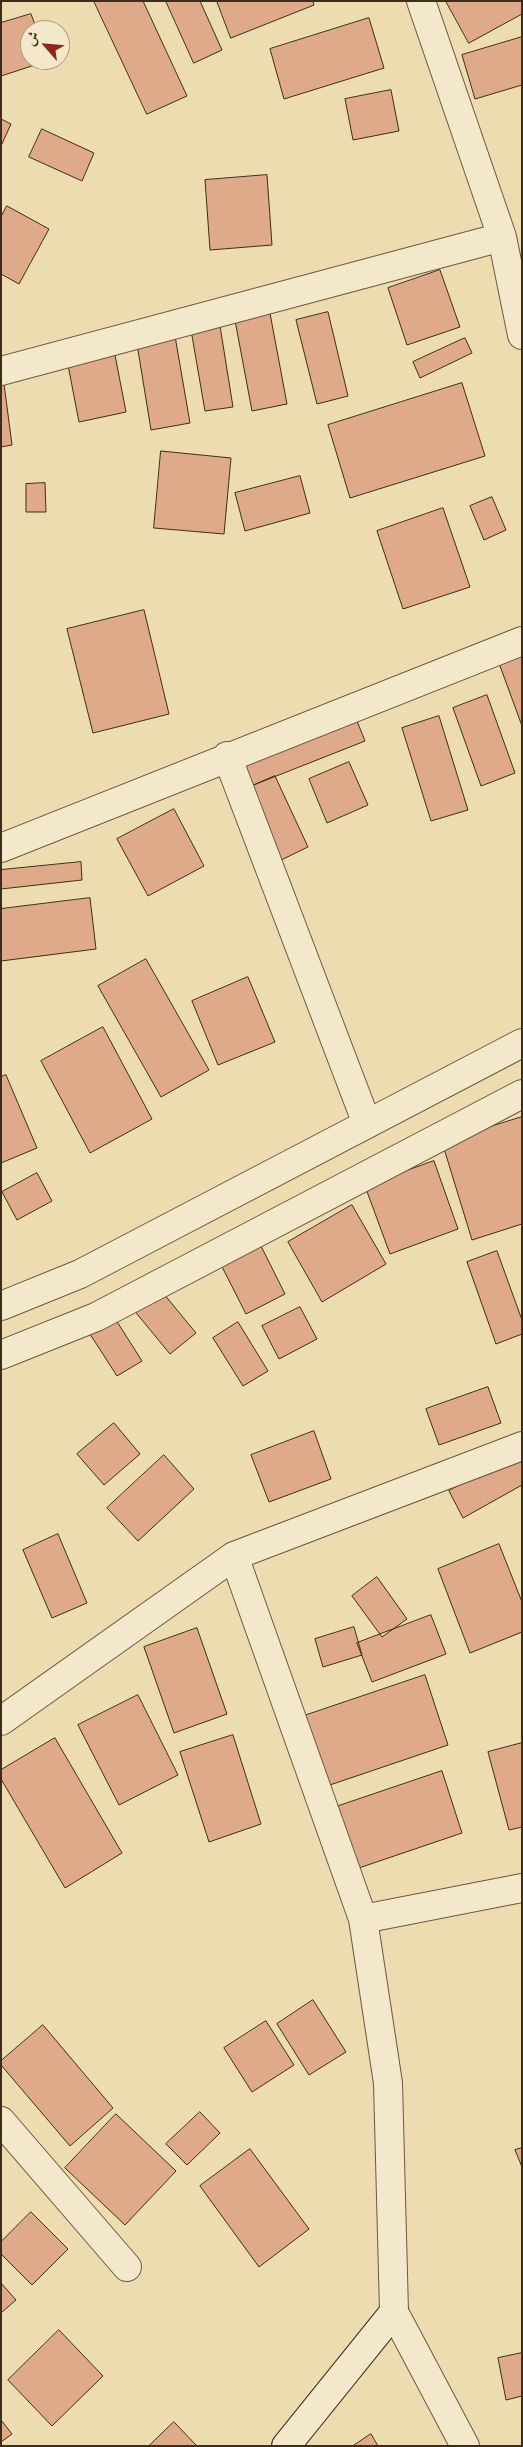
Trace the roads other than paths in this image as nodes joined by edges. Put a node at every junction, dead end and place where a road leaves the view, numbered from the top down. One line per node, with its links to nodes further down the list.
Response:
1 (421, 1): 2 (street)
2 (502, 237): 3 (street); 4 (street)
3 (522, 335)
4 (1, 371)
5 (522, 641): 6 (street)
6 (227, 756): 7 (street); 10 (street)
7 (1, 848)
8 (522, 1043): 10 (street)
9 (522, 1094): 12 (street)
10 (367, 1124): 11 (street)
11 (1, 1306)
12 (1, 1356)
13 (522, 1446): 14 (street)
14 (234, 1556): 15 (street); 17 (street)
15 (1, 1721)
16 (522, 1888): 17 (street)
17 (363, 1919): 20 (street)
18 (1, 2121): 19 (street)
19 (127, 2267)
20 (394, 2312): 21 (street); 22 (street)
21 (286, 2446)
22 (465, 2446)

